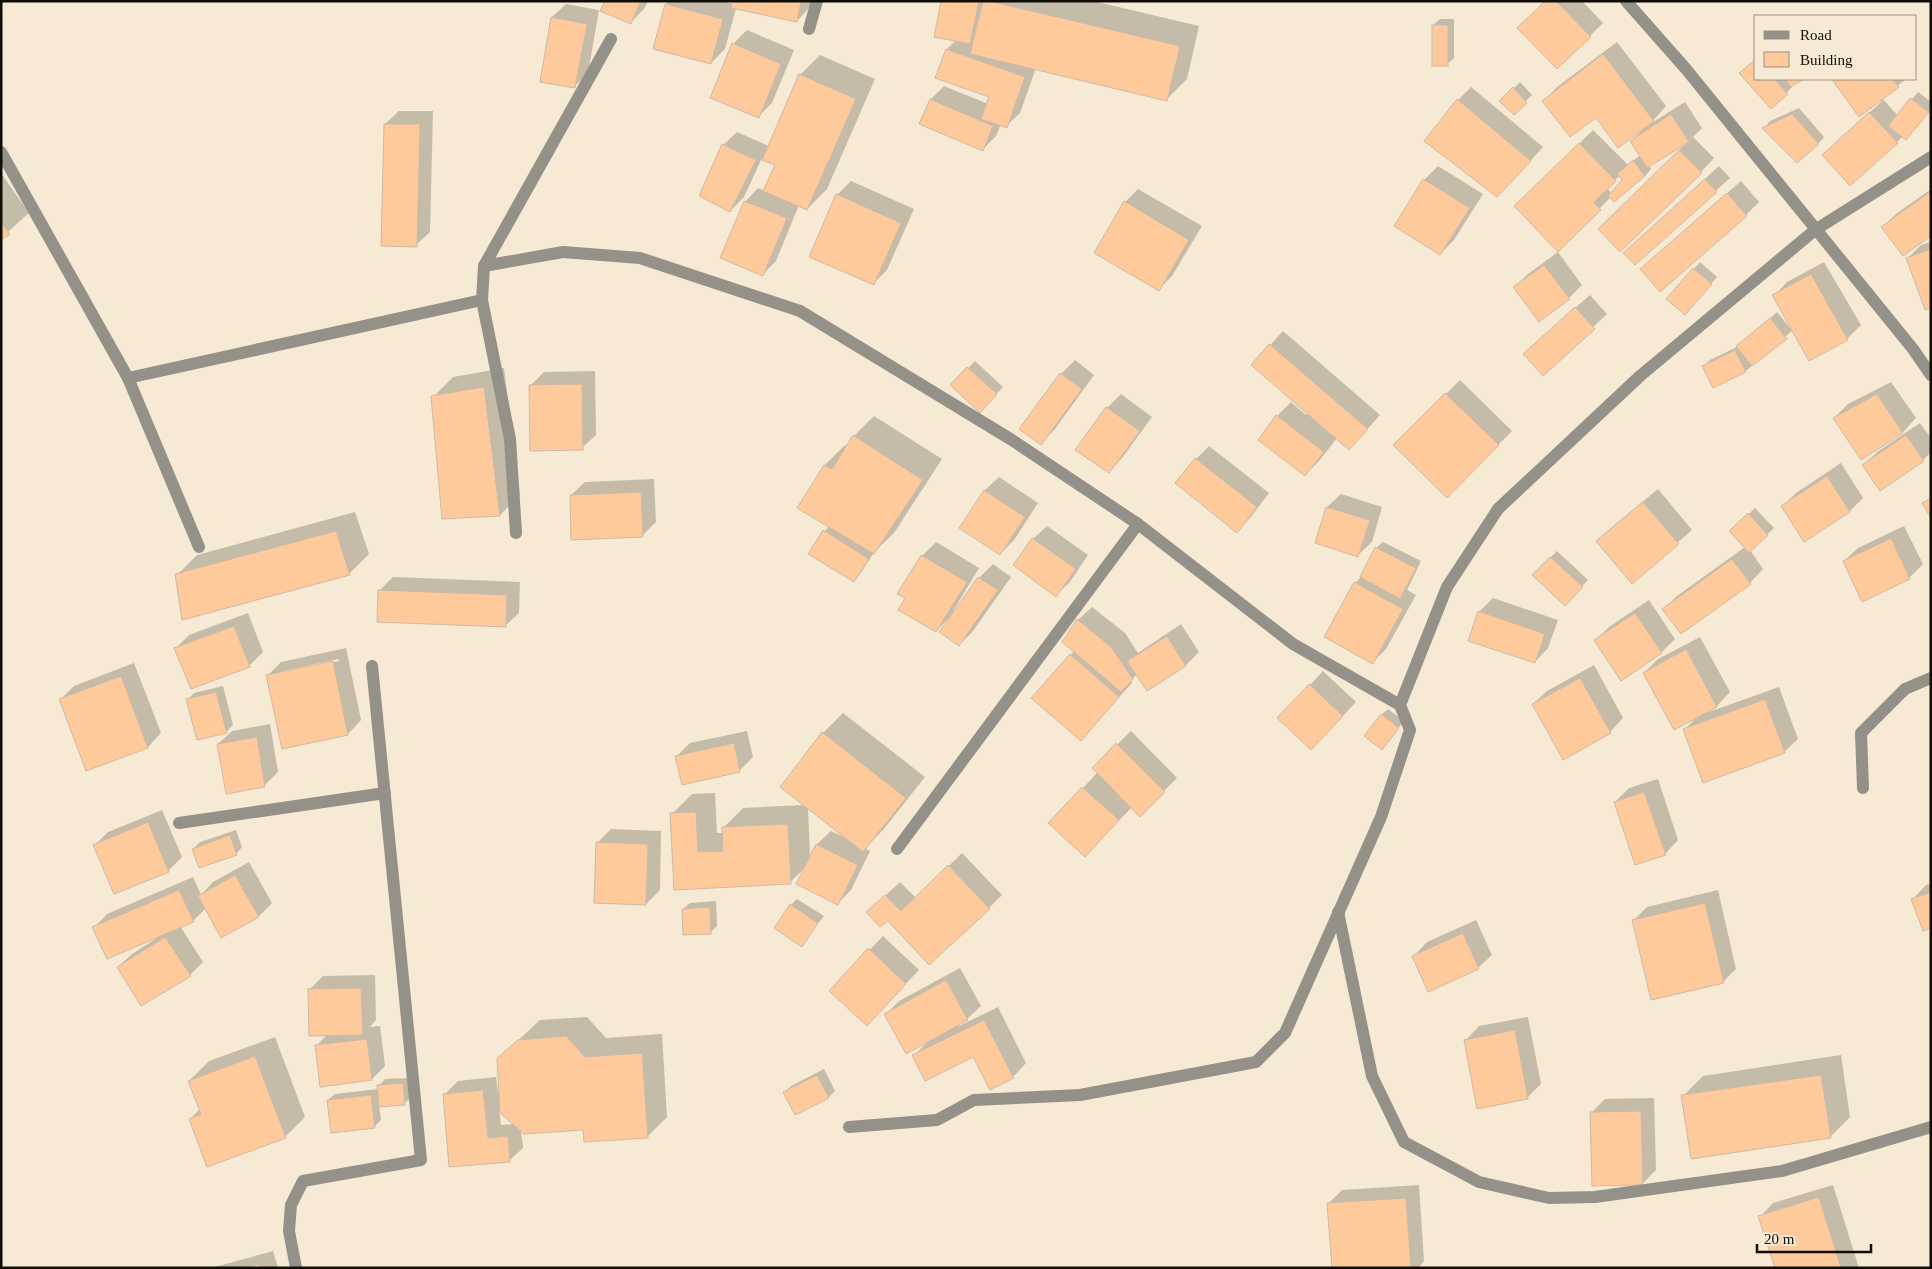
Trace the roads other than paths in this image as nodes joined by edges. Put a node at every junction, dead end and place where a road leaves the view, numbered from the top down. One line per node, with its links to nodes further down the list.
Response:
1 (816, 1): 3 (street)
2 (1626, 1): 7 (street)
3 (809, 29)
4 (610, 39): 8 (street)
5 (1, 152): 11 (street)
6 (1931, 157): 7 (street)
7 (1815, 230): 10 (street); 17 (street)
8 (484, 266): 9 (street); 12 (street)
9 (482, 300): 11 (street); 13 (street)
10 (1931, 375)
11 (128, 378): 14 (street)
12 (1138, 524): 17 (street); 21 (street)
13 (516, 533)
14 (199, 547)
15 (372, 666): 19 (street)
16 (1931, 678): 18 (street)
17 (1400, 705): 22 (street)
18 (1863, 788)
19 (385, 793): 20 (street); 25 (street)
20 (179, 823)
21 (897, 848)
22 (1338, 912): 23 (street); 24 (street)
23 (849, 1127)
24 (1931, 1127)
25 (296, 1268)

